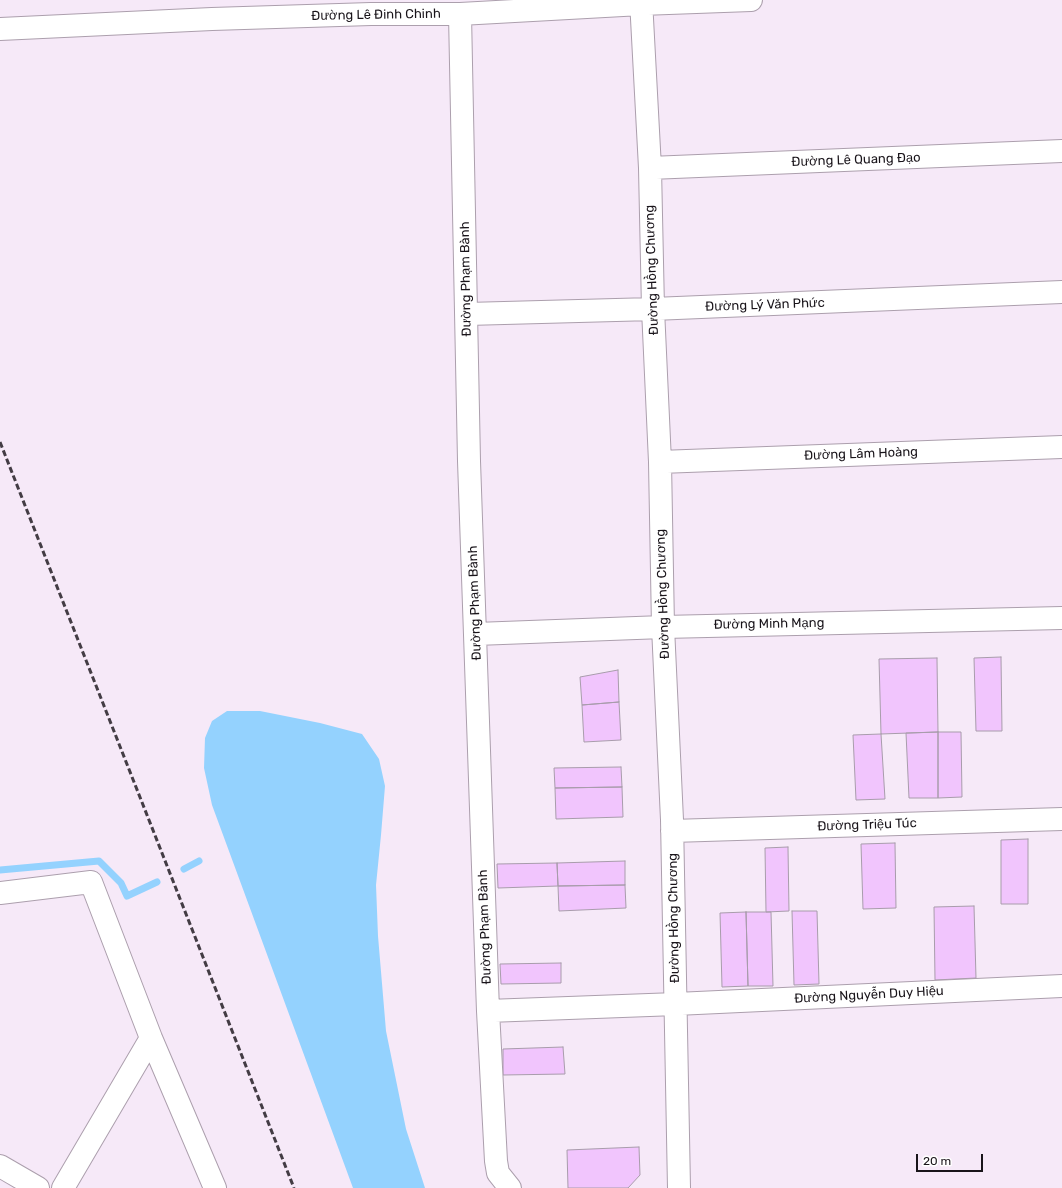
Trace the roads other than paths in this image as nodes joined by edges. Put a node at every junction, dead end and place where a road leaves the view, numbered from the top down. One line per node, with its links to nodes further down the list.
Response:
1 (751, 0): 2 (street, Đường Lê Đinh Chinh)
2 (641, 2): 5 (street, Đường Lê Đinh Chinh); 8 (street, Đường Hồng Chương)
3 (397, 7): 4 (street, Đường Lê Đinh Chinh); 5 (street, Đường Lê Đinh Chinh)
4 (211, 9): 6 (street, Đường Lê Đinh Chinh)
5 (460, 14): 11 (street, Đường Phạm Bành)
6 (0, 29)
7 (1062, 151): 8 (street, Đường Lê Quang Đạo)
8 (650, 168): 10 (street, Đường Hồng Chương)
9 (1062, 292): 10 (street, Đường Lý Văn Phức)
10 (653, 309): 11 (street, Đường Lý Văn Phức); 13 (street, Đường Hồng Chương)
11 (467, 314): 16 (street, Đường Phạm Bành)
12 (1062, 447): 13 (street, Đường Lâm Hoàng)
13 (660, 462): 15 (street, Đường Hồng Chương)
14 (1062, 618): 15 (street, Đường Minh Mạng)
15 (663, 627): 16 (street, Đường Minh Mạng); 18 (street, Đường Hồng Chương)
16 (476, 634): 22 (street, Đường Phạm Bành)
17 (1062, 820): 18 (street, Đường Triệu Túc)
18 (672, 831): 21 (street, Đường Hồng Chương)
19 (0, 893): 23 (street)
20 (1062, 986): 21 (street, Đường Nguyễn Duy Hiệu)
21 (676, 1004): 22 (street, Đường Nguyễn Duy Hiệu); 29 (street, Đường Hồng Chương)
22 (488, 1010): 28 (street, Đường Phạm Bành)
23 (152, 1038): 26 (street); 27 (street)
24 (0, 1166): 25 (street)
25 (38, 1188)
26 (63, 1188)
27 (215, 1188)
28 (510, 1188)
29 (679, 1188)

